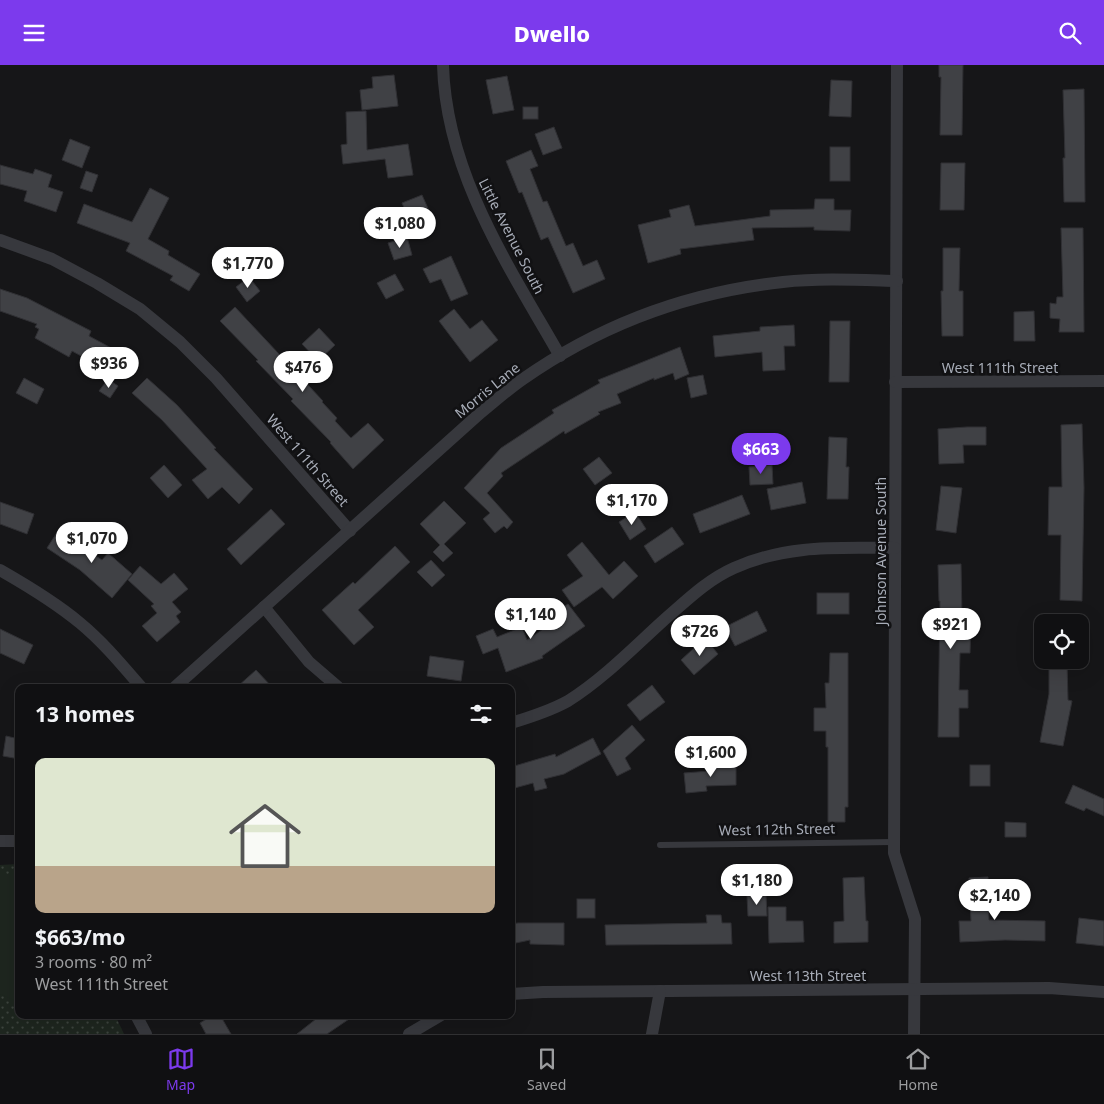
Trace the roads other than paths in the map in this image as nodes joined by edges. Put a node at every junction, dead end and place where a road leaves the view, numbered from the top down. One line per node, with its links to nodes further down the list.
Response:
1 (443, 65): 5 (street, Little Avenue South)
2 (898, 65): 4 (street, Johnson Avenue South)
3 (0, 240): 8 (street, West 111th Street)
4 (897, 281): 5 (street, Morris Lane); 7 (street, Johnson Avenue South)
5 (560, 356): 8 (street, Morris Lane)
6 (1104, 381): 7 (street, West 111th Street)
7 (895, 383): 9 (street, Johnson Avenue South)
8 (350, 531): 11 (street, Morris Lane)
9 (895, 548): 15 (street); 18 (street, Johnson Avenue South)
10 (0, 570): 12 (street)
11 (264, 607): 13 (street, Morris Lane); 14 (street)
12 (138, 684)
13 (178, 684)
14 (335, 684)
15 (515, 722)
16 (0, 841): 17 (street)
17 (15, 841)
18 (894, 842): 19 (lane, West 112th Street); 20 (street, Johnson Avenue South)
19 (660, 845)
20 (915, 989): 21 (street, West 113th Street); 22 (street, West 113th Street); 29 (street, Johnson Avenue South)
21 (660, 991): 23 (street, West 113th Street); 28 (street)
22 (1104, 992)
23 (515, 995)
24 (138, 1019): 26 (street)
25 (434, 1019): 27 (street)
26 (146, 1034)
27 (409, 1034)
28 (652, 1034)
29 (914, 1034)

